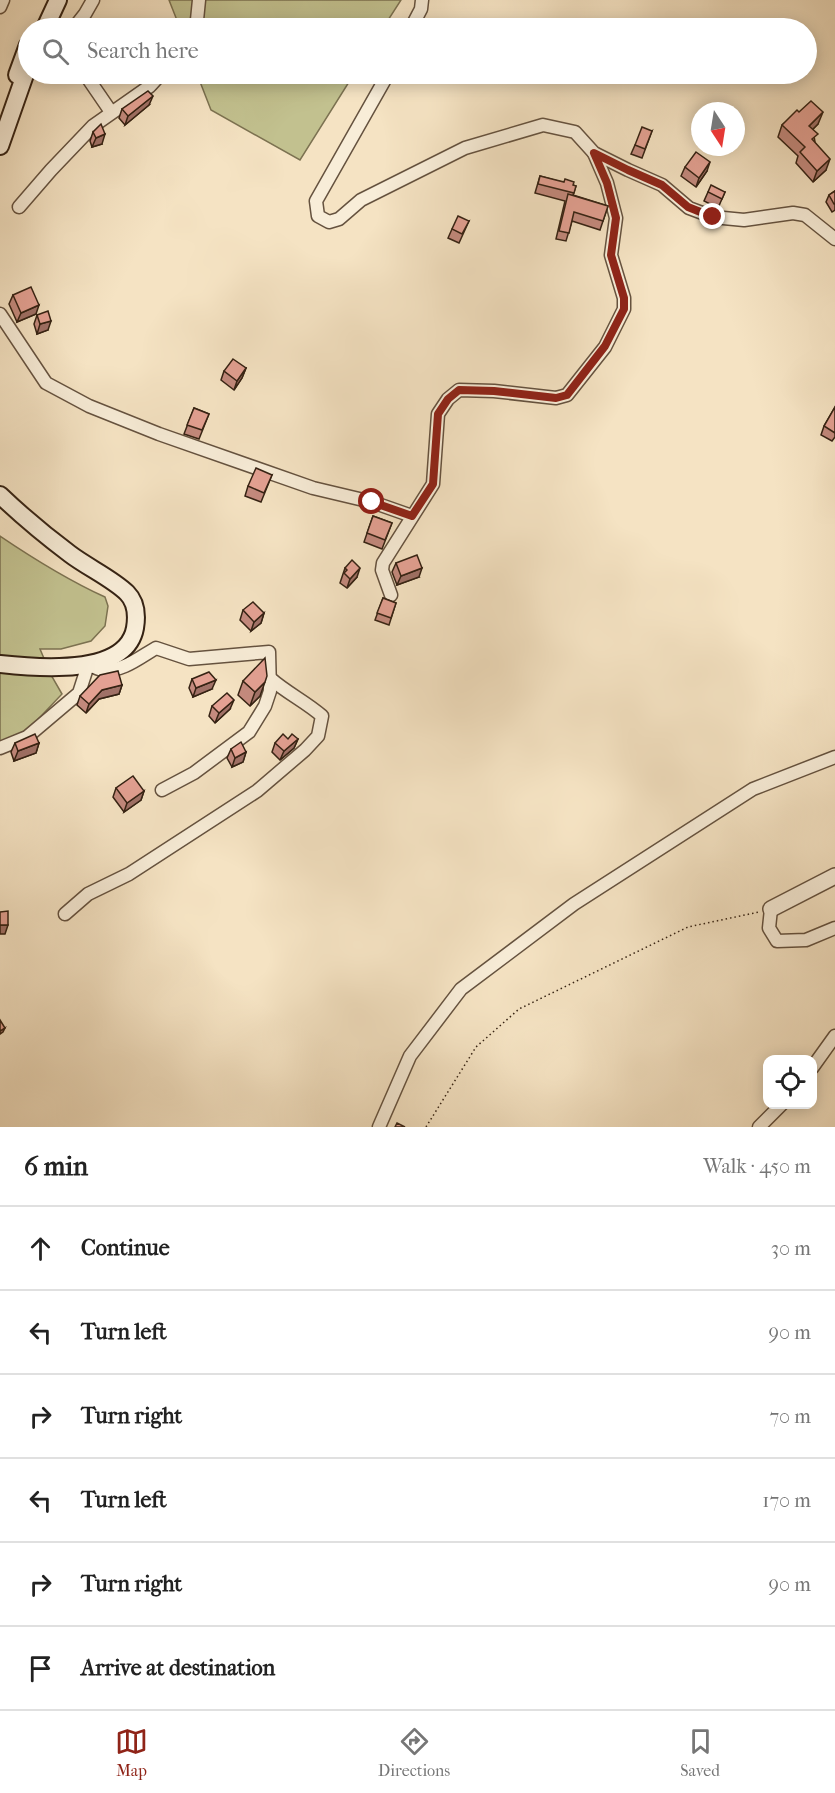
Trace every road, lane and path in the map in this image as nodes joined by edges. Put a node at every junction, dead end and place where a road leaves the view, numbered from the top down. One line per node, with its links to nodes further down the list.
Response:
1 (3, 0): 7 (street)
2 (49, 0): 8 (main road)
3 (58, 0): 9 (main road)
4 (93, 0): 10 (street)
5 (199, 0): 11 (street)
6 (422, 0): 12 (street)
7 (0, 7)
8 (41, 18)
9 (50, 18)
10 (83, 18)
11 (197, 18)
12 (416, 18)
13 (18, 72): 19 (main road)
14 (22, 84): 20 (main road)
15 (92, 84): 18 (street)
16 (152, 84): 18 (street)
17 (382, 84): 21 (street)
18 (111, 112): 22 (street)
19 (0, 121)
20 (0, 146)
21 (594, 153): 23 (street); 27 (street)
22 (19, 207)
23 (835, 239)
24 (0, 314): 27 (street)
25 (0, 495): 31 (main road)
26 (0, 510): 29 (main road)
27 (412, 516): 28 (street)
28 (391, 595)
29 (0, 655)
30 (0, 664): 31 (main road)
31 (88, 665): 32 (street); 33 (street)
32 (271, 679): 35 (street); 38 (street)
33 (0, 748)
34 (835, 757): 43 (street)
35 (162, 790)
36 (835, 876): 37 (street)
37 (771, 909): 39 (street); 44 (path)
38 (65, 914)
39 (835, 928)
40 (835, 1036): 41 (street)
41 (817, 1062)
42 (777, 1109): 45 (street)
43 (379, 1127)
44 (426, 1127)
45 (759, 1127)

